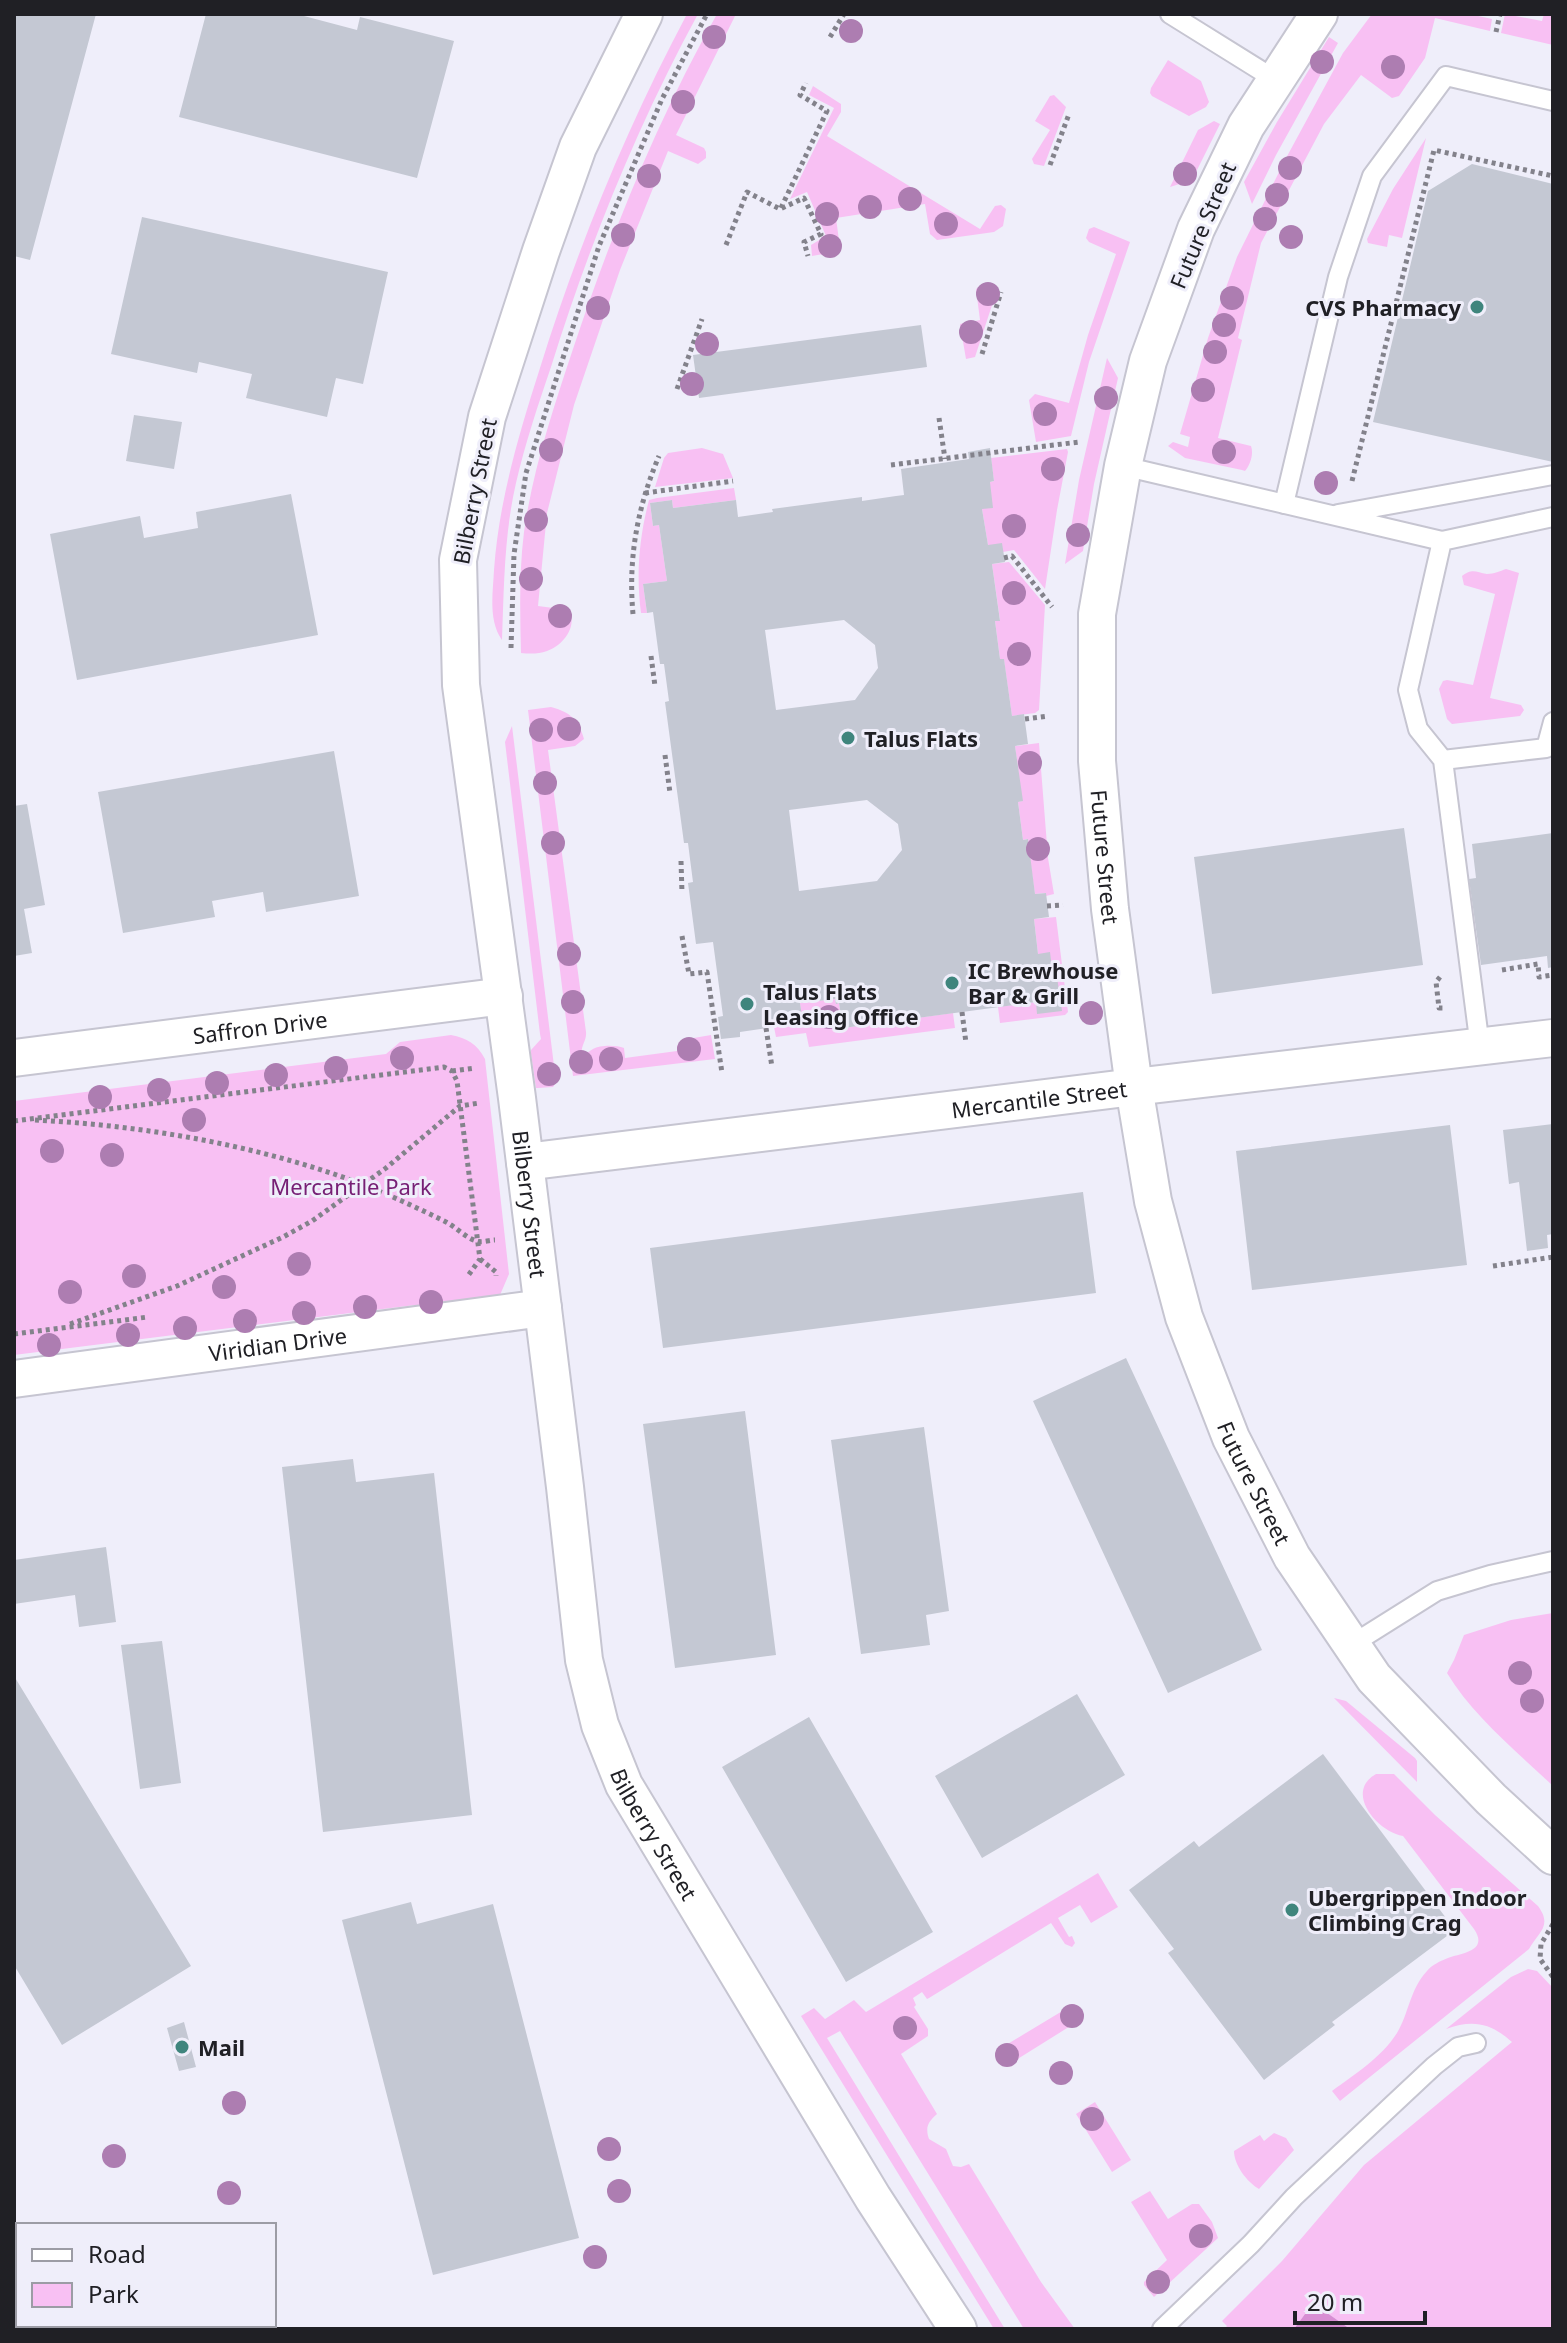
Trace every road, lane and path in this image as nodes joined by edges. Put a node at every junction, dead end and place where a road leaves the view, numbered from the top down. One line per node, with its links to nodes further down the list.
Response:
1 (644, 14): 57 (street, Bilberry Street)
2 (707, 14): 41 (path)
3 (844, 14): 8 (path)
4 (1170, 14): 9 (lane)
5 (1319, 14): 9 (street, Future Street)
6 (1498, 14): 7 (path)
7 (1496, 32)
8 (830, 37)
9 (1276, 80): 29 (street, Future Street)
10 (806, 83): 17 (path)
11 (1553, 101): 34 (lane)
12 (1069, 114): 15 (path)
13 (1470, 148): 14 (path)
14 (1467, 157): 16 (path); 32 (path)
15 (1050, 165)
16 (1553, 176)
17 (780, 209): 18 (path); 19 (path)
18 (726, 245)
19 (808, 256)
20 (1001, 292): 22 (path)
21 (702, 319): 23 (path)
22 (982, 354)
23 (677, 389)
24 (939, 418): 27 (path)
25 (1079, 442): 27 (path)
26 (659, 456): 33 (path)
27 (945, 459): 28 (path)
28 (891, 465)
29 (1123, 466): 34 (lane); 66 (street, Future Street)
30 (1553, 475): 35 (lane)
31 (733, 481): 33 (path)
32 (1351, 482)
33 (645, 493): 40 (path)
34 (1284, 504): 35 (lane)
35 (1331, 515): 37 (lane)
36 (1553, 517): 37 (lane)
37 (1442, 541): 48 (lane)
38 (1004, 558): 39 (path)
39 (1052, 607)
40 (633, 614)
41 (511, 648)
42 (651, 656): 43 (path)
43 (655, 686)
44 (1048, 716): 45 (path)
45 (1025, 719)
46 (1553, 722): 48 (lane)
47 (665, 755): 49 (path)
48 (1443, 760): 62 (lane)
49 (670, 793)
50 (681, 861): 51 (path)
51 (682, 893)
52 (1063, 905): 53 (path)
53 (1047, 906)
54 (682, 936): 65 (path)
55 (1553, 975): 56 (path)
56 (1503, 984)
57 (504, 996): 63 (street, Saffron Drive); 70 (street, Bilberry Street)
58 (962, 1012): 61 (path)
59 (766, 1028): 64 (path)
60 (1553, 1038): 62 (street, Mercantile Street)
61 (966, 1043)
62 (1480, 1047): 66 (street, Mercantile Street)
63 (14, 1058)
64 (772, 1067)
65 (722, 1073)
66 (1134, 1087): 70 (street, Mercantile Street); 82 (street, Future Street)
67 (460, 1106): 68 (path); 71 (path); 72 (path)
68 (22, 1120): 69 (path); 71 (path)
69 (14, 1121)
70 (525, 1162): 76 (street, Bilberry Street)
71 (363, 1185): 72 (path); 78 (path)
72 (477, 1242): 75 (path)
73 (1553, 1257): 74 (path)
74 (1493, 1266)
75 (458, 1279)
76 (543, 1308): 80 (street, Viridian Drive); 87 (street, Bilberry Street)
77 (152, 1316): 78 (path)
78 (58, 1328): 79 (path)
79 (14, 1334)
80 (14, 1379)
81 (1553, 1561): 82 (lane)
82 (1351, 1645): 83 (street, Future Street)
83 (1553, 1856)
84 (1553, 1924): 85 (path)
85 (1553, 1977)
86 (1476, 2043): 88 (lane)
87 (958, 2329)
88 (1162, 2329)

